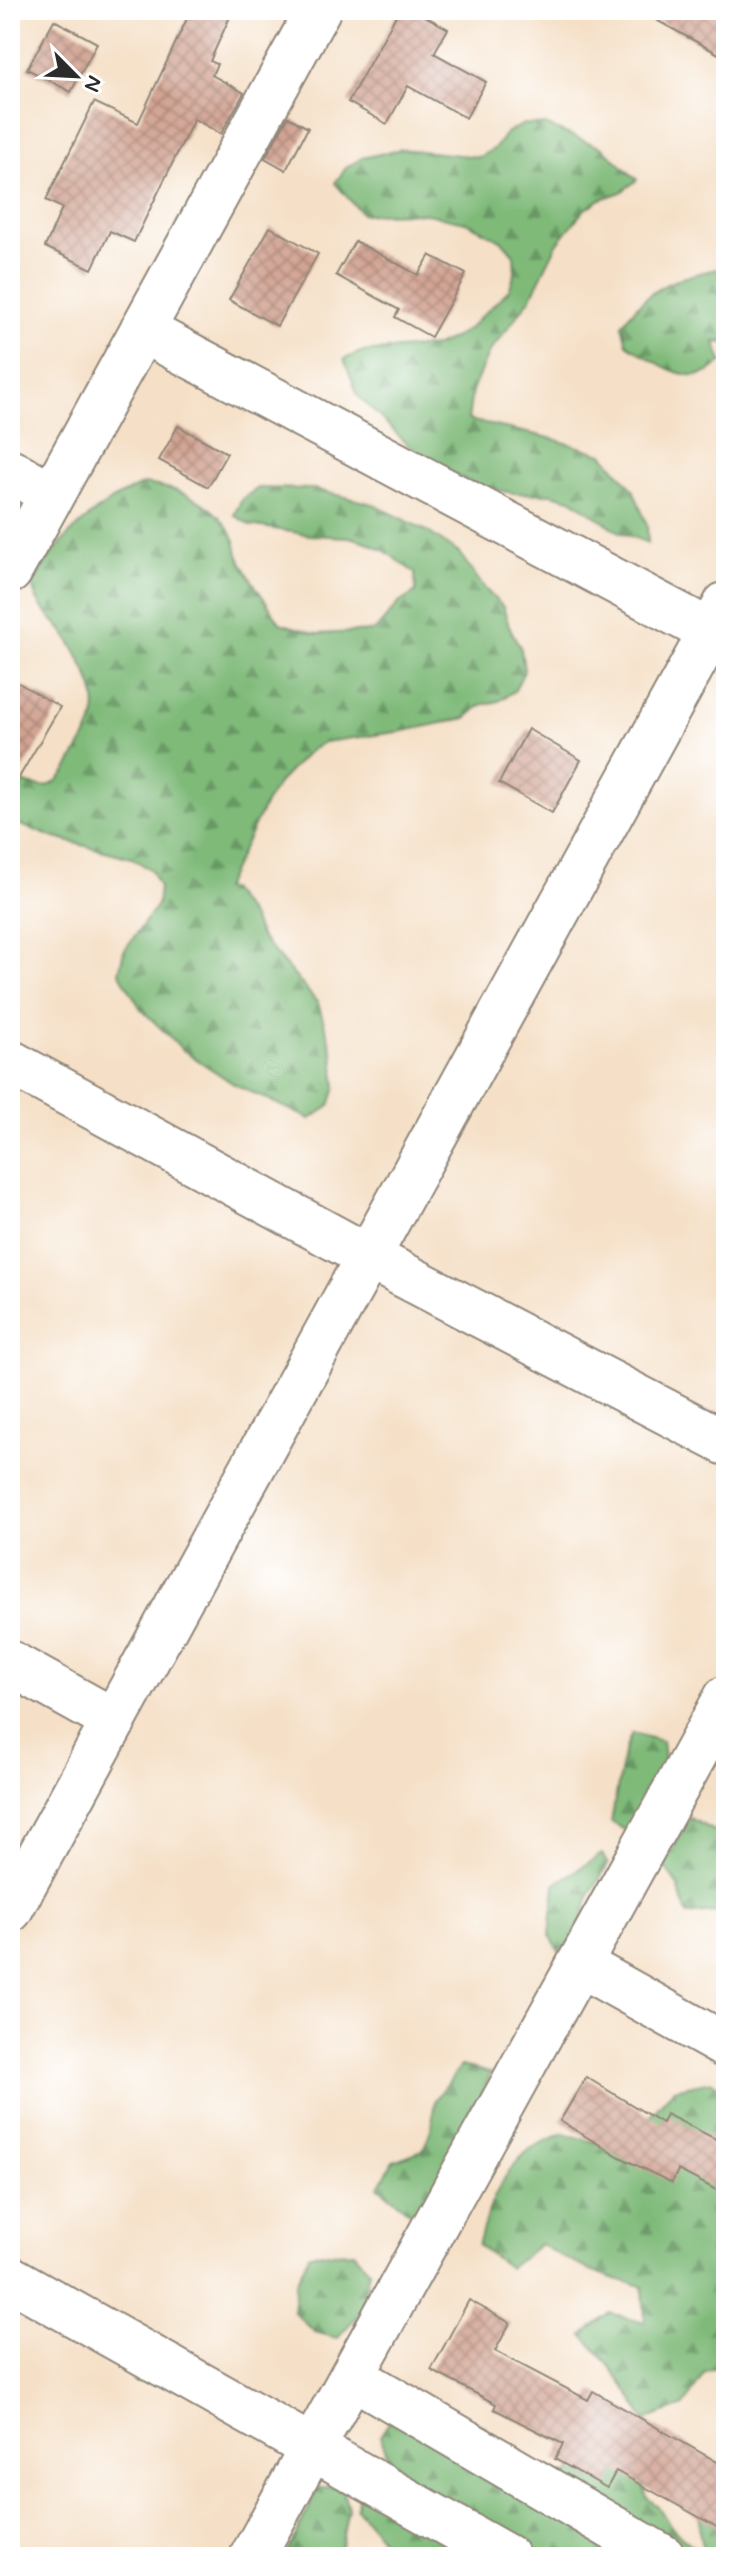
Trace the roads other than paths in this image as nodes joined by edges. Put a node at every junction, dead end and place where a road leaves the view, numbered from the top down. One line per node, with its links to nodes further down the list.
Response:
1 (318, 10): 2 (street)
2 (142, 330): 4 (street); 6 (street)
3 (10, 471): 4 (street)
4 (52, 494): 5 (street)
5 (10, 571)
6 (718, 618): 8 (street)
7 (10, 1062): 8 (street)
8 (369, 1257): 9 (street); 13 (street)
9 (726, 1443)
10 (10, 1635): 11 (street)
11 (24, 1671): 13 (street)
12 (726, 1698): 15 (street)
13 (114, 1721): 14 (street)
14 (10, 1910)
15 (579, 1964): 16 (street); 18 (street)
16 (726, 2046)
17 (10, 2278): 19 (street)
18 (352, 2376): 19 (street); 22 (street)
19 (312, 2447): 20 (street); 21 (street)
20 (252, 2557)
21 (507, 2557)
22 (663, 2557)

